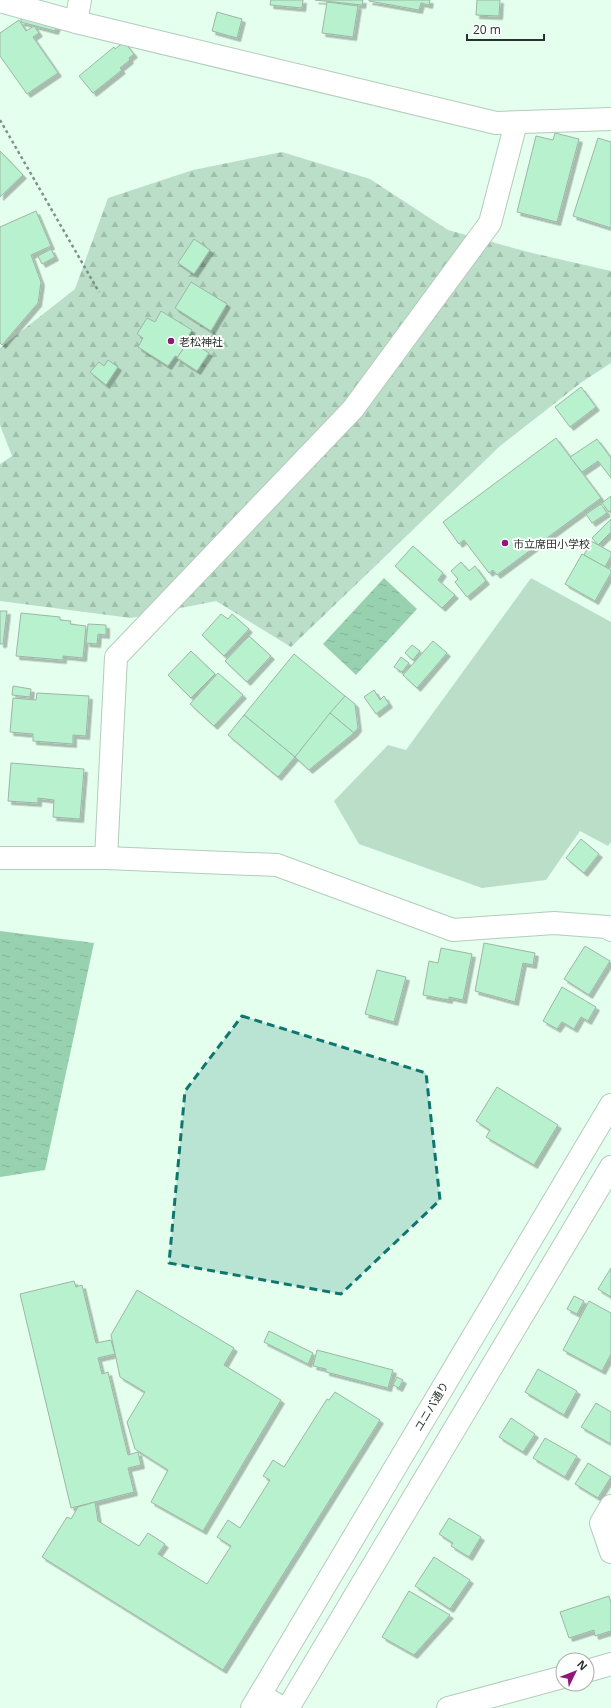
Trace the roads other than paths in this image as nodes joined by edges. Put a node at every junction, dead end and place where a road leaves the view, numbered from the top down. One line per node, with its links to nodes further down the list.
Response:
1 (80, 0): 3 (street)
2 (0, 1): 3 (street)
3 (76, 22): 5 (street)
4 (611, 119): 5 (street)
5 (516, 123): 7 (street)
6 (0, 858): 7 (street)
7 (106, 858): 8 (street)
8 (611, 930)
9 (611, 1104): 16 (street, ユニバ通り)
10 (611, 1167): 18 (street)
11 (611, 1506): 12 (street)
12 (611, 1552)
13 (611, 1664): 14 (street)
14 (595, 1669)
15 (555, 1679): 19 (street)
16 (256, 1701): 17 (street)
17 (283, 1708)
18 (288, 1708)
19 (448, 1708)

